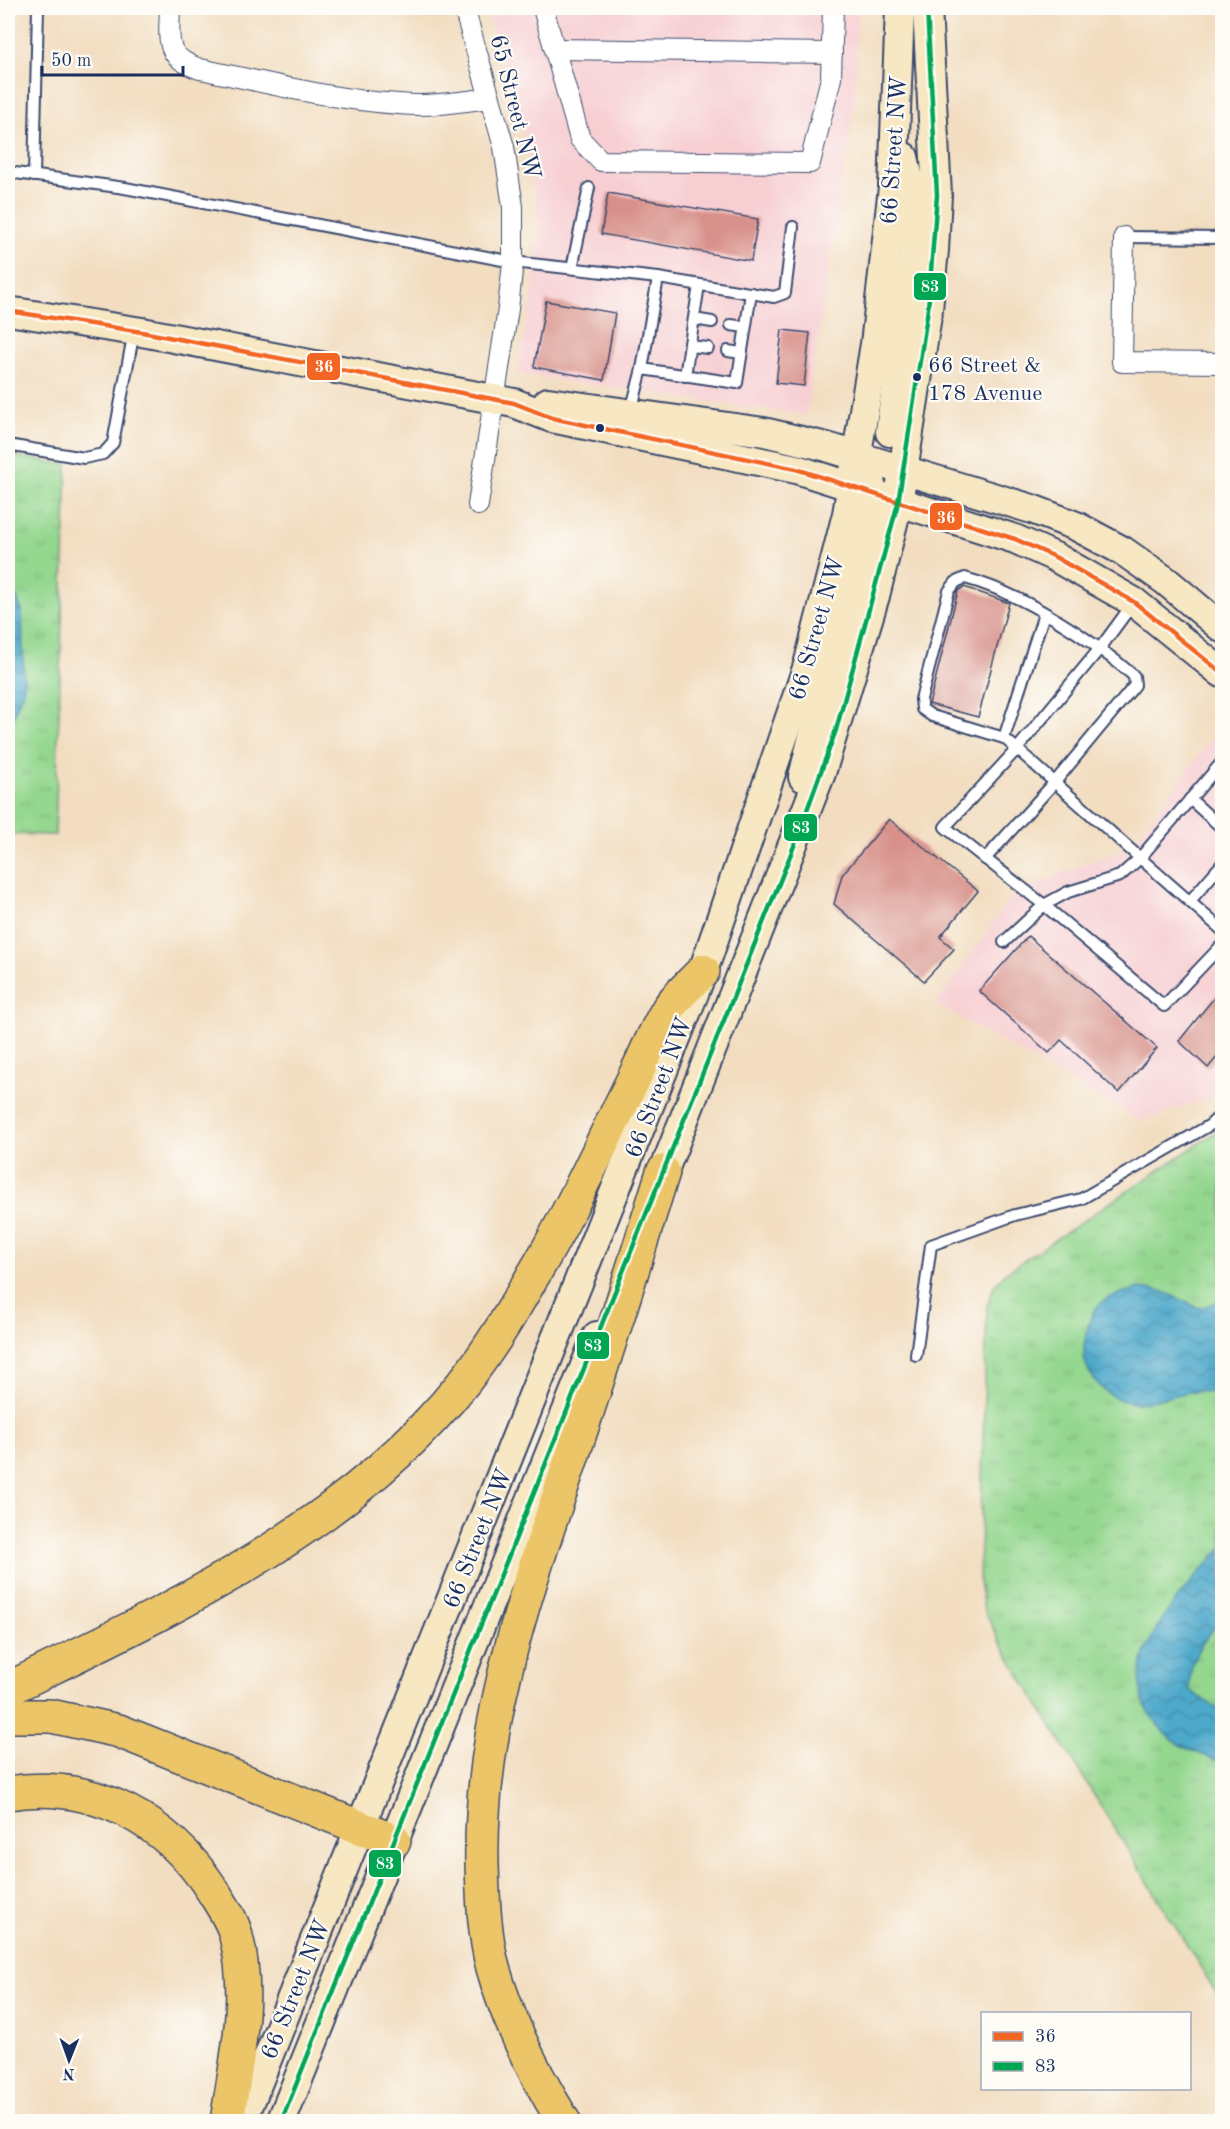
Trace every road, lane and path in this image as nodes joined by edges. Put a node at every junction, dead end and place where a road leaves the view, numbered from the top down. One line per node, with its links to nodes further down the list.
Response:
1 (38, 8): 13 (lane)
2 (170, 8): 10 (street)
3 (464, 8): 10 (street, 65 Street NW)
4 (543, 8): 8 (street)
5 (833, 8): 9 (street)
6 (900, 8): 11 (main road, 66 Street NW)
7 (927, 8): 40 (main road, 66 Street NW)
8 (555, 49): 9 (street); 9 (street)
9 (832, 53)
10 (490, 98): 18 (street, 65 Street NW)
11 (897, 121): 39 (main road, 66 Street NW); 40 (main road)
12 (8, 172): 13 (lane)
13 (34, 176): 18 (lane)
14 (589, 188): 19 (lane)
15 (794, 227): 22 (lane)
16 (1124, 237): 17 (lane); 33 (street)
17 (1222, 238)
18 (513, 261): 19 (lane); 36 (street, 65 Street NW)
19 (572, 268): 20 (lane)
20 (658, 278): 21 (lane); 34 (lane)
21 (699, 285): 22 (lane); 24 (lane)
22 (751, 293): 27 (lane)
23 (8, 311): 28 (main road)
24 (694, 319): 25 (lane); 29 (lane)
25 (712, 322)
26 (731, 325): 27 (lane)
27 (746, 327): 32 (lane)
28 (134, 331): 36 (main road); 38 (lane)
29 (690, 346): 30 (lane); 35 (lane)
30 (708, 348)
31 (728, 351): 32 (lane)
32 (741, 353): 35 (lane)
33 (1222, 363)
34 (642, 369): 35 (lane); 37 (lane)
35 (685, 376)
36 (503, 401): 37 (main road); 41 (main road); 42 (street, 65 Street NW)
37 (631, 411): 39 (main road)
38 (8, 445)
39 (856, 456): 40 (main road); 41 (main road, 66 Street NW)
40 (895, 467): 41 (main road, 66 Street NW); 45 (main road)
41 (874, 496): 43 (main road); 62 (main road, 66 Street NW); 64 (main road, 66 Street NW)
42 (478, 505)
43 (1134, 602): 46 (lane); 47 (main road)
44 (1044, 614): 46 (lane); 48 (lane); 48 (lane)
45 (1222, 628)
46 (1101, 647): 49 (lane); 51 (lane)
47 (1222, 673)
48 (1004, 738): 49 (lane)
49 (1017, 749): 51 (lane); 55 (lane)
50 (1222, 762): 52 (lane)
51 (1054, 782): 54 (lane); 55 (lane)
52 (1190, 799): 53 (lane); 54 (lane)
53 (1222, 828)
54 (1140, 858): 57 (lane); 58 (lane)
55 (985, 859): 58 (lane)
56 (1221, 868): 57 (lane)
57 (1190, 900): 59 (lane)
58 (1044, 905): 60 (lane); 61 (lane)
59 (1222, 930)
60 (1004, 942)
61 (1222, 945)
62 (703, 971): 66 (highway); 69 (main road, 66 Street NW)
63 (1222, 1114): 65 (lane)
64 (663, 1172): 70 (main road, 66 Street NW); 74 (highway)
65 (915, 1355)
66 (8, 1689)
67 (8, 1716): 69 (highway)
68 (8, 1793): 71 (highway)
69 (359, 1829): 70 (highway); 72 (main road, 66 Street NW)
70 (393, 1841): 73 (main road, 66 Street NW)
71 (227, 2121)
72 (242, 2121)
73 (281, 2121)
74 (564, 2121)

